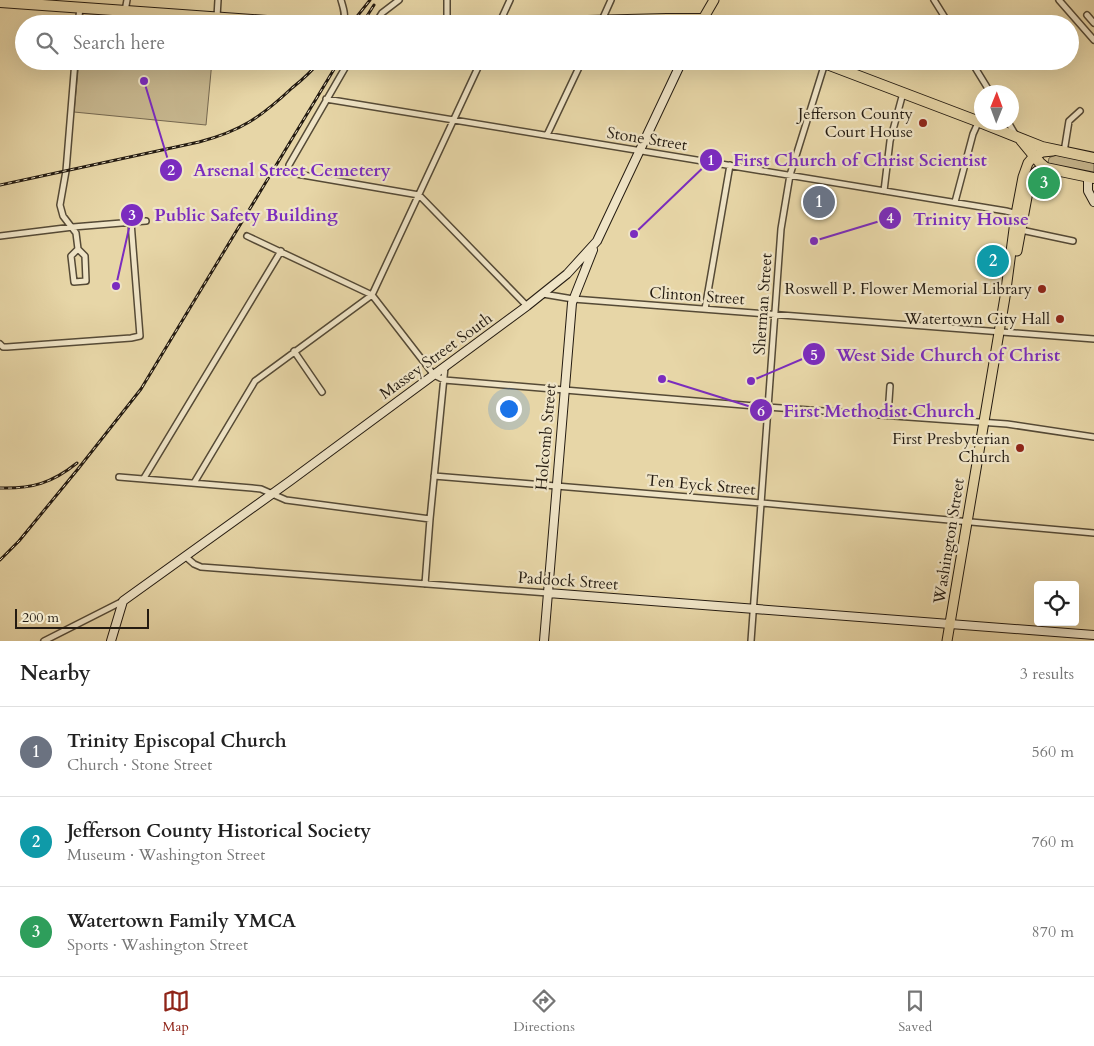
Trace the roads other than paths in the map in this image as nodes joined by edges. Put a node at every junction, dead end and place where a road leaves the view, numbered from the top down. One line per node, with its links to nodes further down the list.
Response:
1 (127, 0): 13 (street)
2 (218, 0): 16 (street)
3 (341, 0): 17 (street)
4 (399, 0): 18 (street)
5 (447, 0): 19 (street)
6 (510, 0): 20 (street)
7 (611, 0): 21 (street)
8 (714, 0): 22 (main road)
9 (934, 0): 23 (street)
10 (1060, 0): 24 (street)
11 (0, 2): 12 (highway)
12 (80, 8): 13 (highway); 14 (street)
13 (125, 11): 15 (highway)
14 (79, 15)
15 (167, 15)
16 (220, 15)
17 (344, 15)
18 (381, 15)
19 (447, 15)
20 (503, 15)
21 (604, 15)
22 (705, 15)
23 (943, 15)
24 (1073, 15)
25 (1087, 15): 27 (street)
26 (1079, 22): 28 (street)
27 (1094, 23)
28 (1094, 40)
29 (74, 70): 63 (street)
30 (344, 70): 39 (street)
31 (477, 70): 42 (street)
32 (578, 70): 46 (street)
33 (678, 70): 48 (main road, Massey Street South)
34 (820, 70): 54 (street, Sherman Street)
35 (843, 70): 38 (highway)
36 (977, 70): 37 (street)
37 (986, 85)
38 (903, 93): 41 (highway); 56 (street)
39 (326, 99): 42 (street, Stone Street); 57 (street)
40 (1080, 111): 49 (street)
41 (974, 116)
42 (454, 120): 46 (street, Stone Street); 57 (street)
43 (976, 130): 58 (street)
44 (1004, 130): 47 (highway)
45 (1013, 130): 47 (street)
46 (547, 135): 48 (street, Stone Street)
47 (1017, 136): 49 (highway); 51 (highway)
48 (640, 151): 52 (street, Stone Street); 67 (main road, Massey Street South)
49 (1060, 152): 50 (highway); 51 (main road); 53 (highway)
50 (1094, 158)
51 (1037, 163): 53 (highway); 60 (main road, Washington Street); 60 (main road, Washington Street)
52 (730, 165): 54 (street, Stone Street); 76 (street)
53 (1050, 170): 55 (highway)
54 (790, 175): 56 (street, Stone Street); 77 (street, Sherman Street)
55 (1091, 178): 59 (main road)
56 (884, 191): 58 (street, Stone Street)
57 (419, 195): 72 (street); 75 (street)
58 (955, 202): 60 (street, Stone Street)
59 (1094, 202)
60 (1020, 215): 64 (main road, Washington Street); 73 (main road, Washington Street)
61 (146, 221): 62 (street)
62 (131, 222): 63 (street); 80 (street)
63 (73, 227): 65 (street); 69 (street)
64 (1021, 230): 68 (street); 73 (main road, Washington Street)
65 (0, 236)
66 (247, 236): 70 (street)
67 (597, 241): 71 (main road, Massey Street South); 74 (main road, Holcomb Street)
68 (1073, 241)
69 (78, 249): 69 (street)
70 (281, 251): 72 (street); 94 (street)
71 (543, 294): 74 (street, Clinton Street); 75 (main road, Massey Street South)
72 (372, 295): 81 (street); 83 (street)
73 (1005, 297): 78 (main road, Washington Street)
74 (573, 299): 76 (street, Clinton Street); 86 (main road, Holcomb Street)
75 (527, 306): 82 (main road, Massey Street South)
76 (705, 309): 77 (street, Clinton Street)
77 (775, 314): 78 (street, Clinton Street); 88 (street, Sherman Street)
78 (999, 332): 79 (street, Clinton Street); 90 (main road, Washington Street)
79 (1094, 339)
80 (0, 344)
81 (294, 352): 87 (street); 95 (street)
82 (445, 367): 83 (main road, Massey Street South); 84 (street)
83 (434, 375): 84 (street); 97 (main road, Massey Street South)
84 (444, 380): 86 (street); 92 (street)
85 (890, 386): 89 (street)
86 (564, 391): 88 (street); 96 (main road, Holcomb Street)
87 (322, 392)
88 (768, 407): 89 (street); 98 (street, Sherman Street)
89 (888, 415): 90 (street)
90 (983, 422): 91 (street); 100 (main road, Washington Street)
91 (1094, 437)
92 (434, 476): 96 (street, Ten Eyck Street); 99 (street)
93 (120, 477): 94 (street)
94 (144, 478): 95 (street)
95 (194, 483): 97 (street)
96 (556, 486): 98 (street, Ten Eyck Street); 104 (main road, Holcomb Street)
97 (273, 494): 99 (street); 102 (main road, Massey Street South)
98 (761, 503): 100 (street, Ten Eyck Street); 106 (street, Sherman Street)
99 (430, 518): 103 (street)
100 (967, 521): 101 (street, Ten Eyck Street); 107 (main road, Washington Street)
101 (1094, 533)
102 (186, 557): 103 (street, Paddock Street); 105 (main road, Massey Street South)
103 (425, 584): 104 (street, Paddock Street)
104 (548, 593): 106 (main road, Paddock Street); 111 (main road, Holcomb Street)
105 (123, 601): 109 (street); 110 (main road)
106 (753, 609): 107 (main road, Paddock Street); 112 (street, Sherman Street)
107 (950, 624): 108 (main road, Paddock Street); 113 (main road, Washington Street)
108 (1094, 635)
109 (44, 641)
110 (112, 641)
111 (544, 641)
112 (751, 641)
113 (948, 641)

